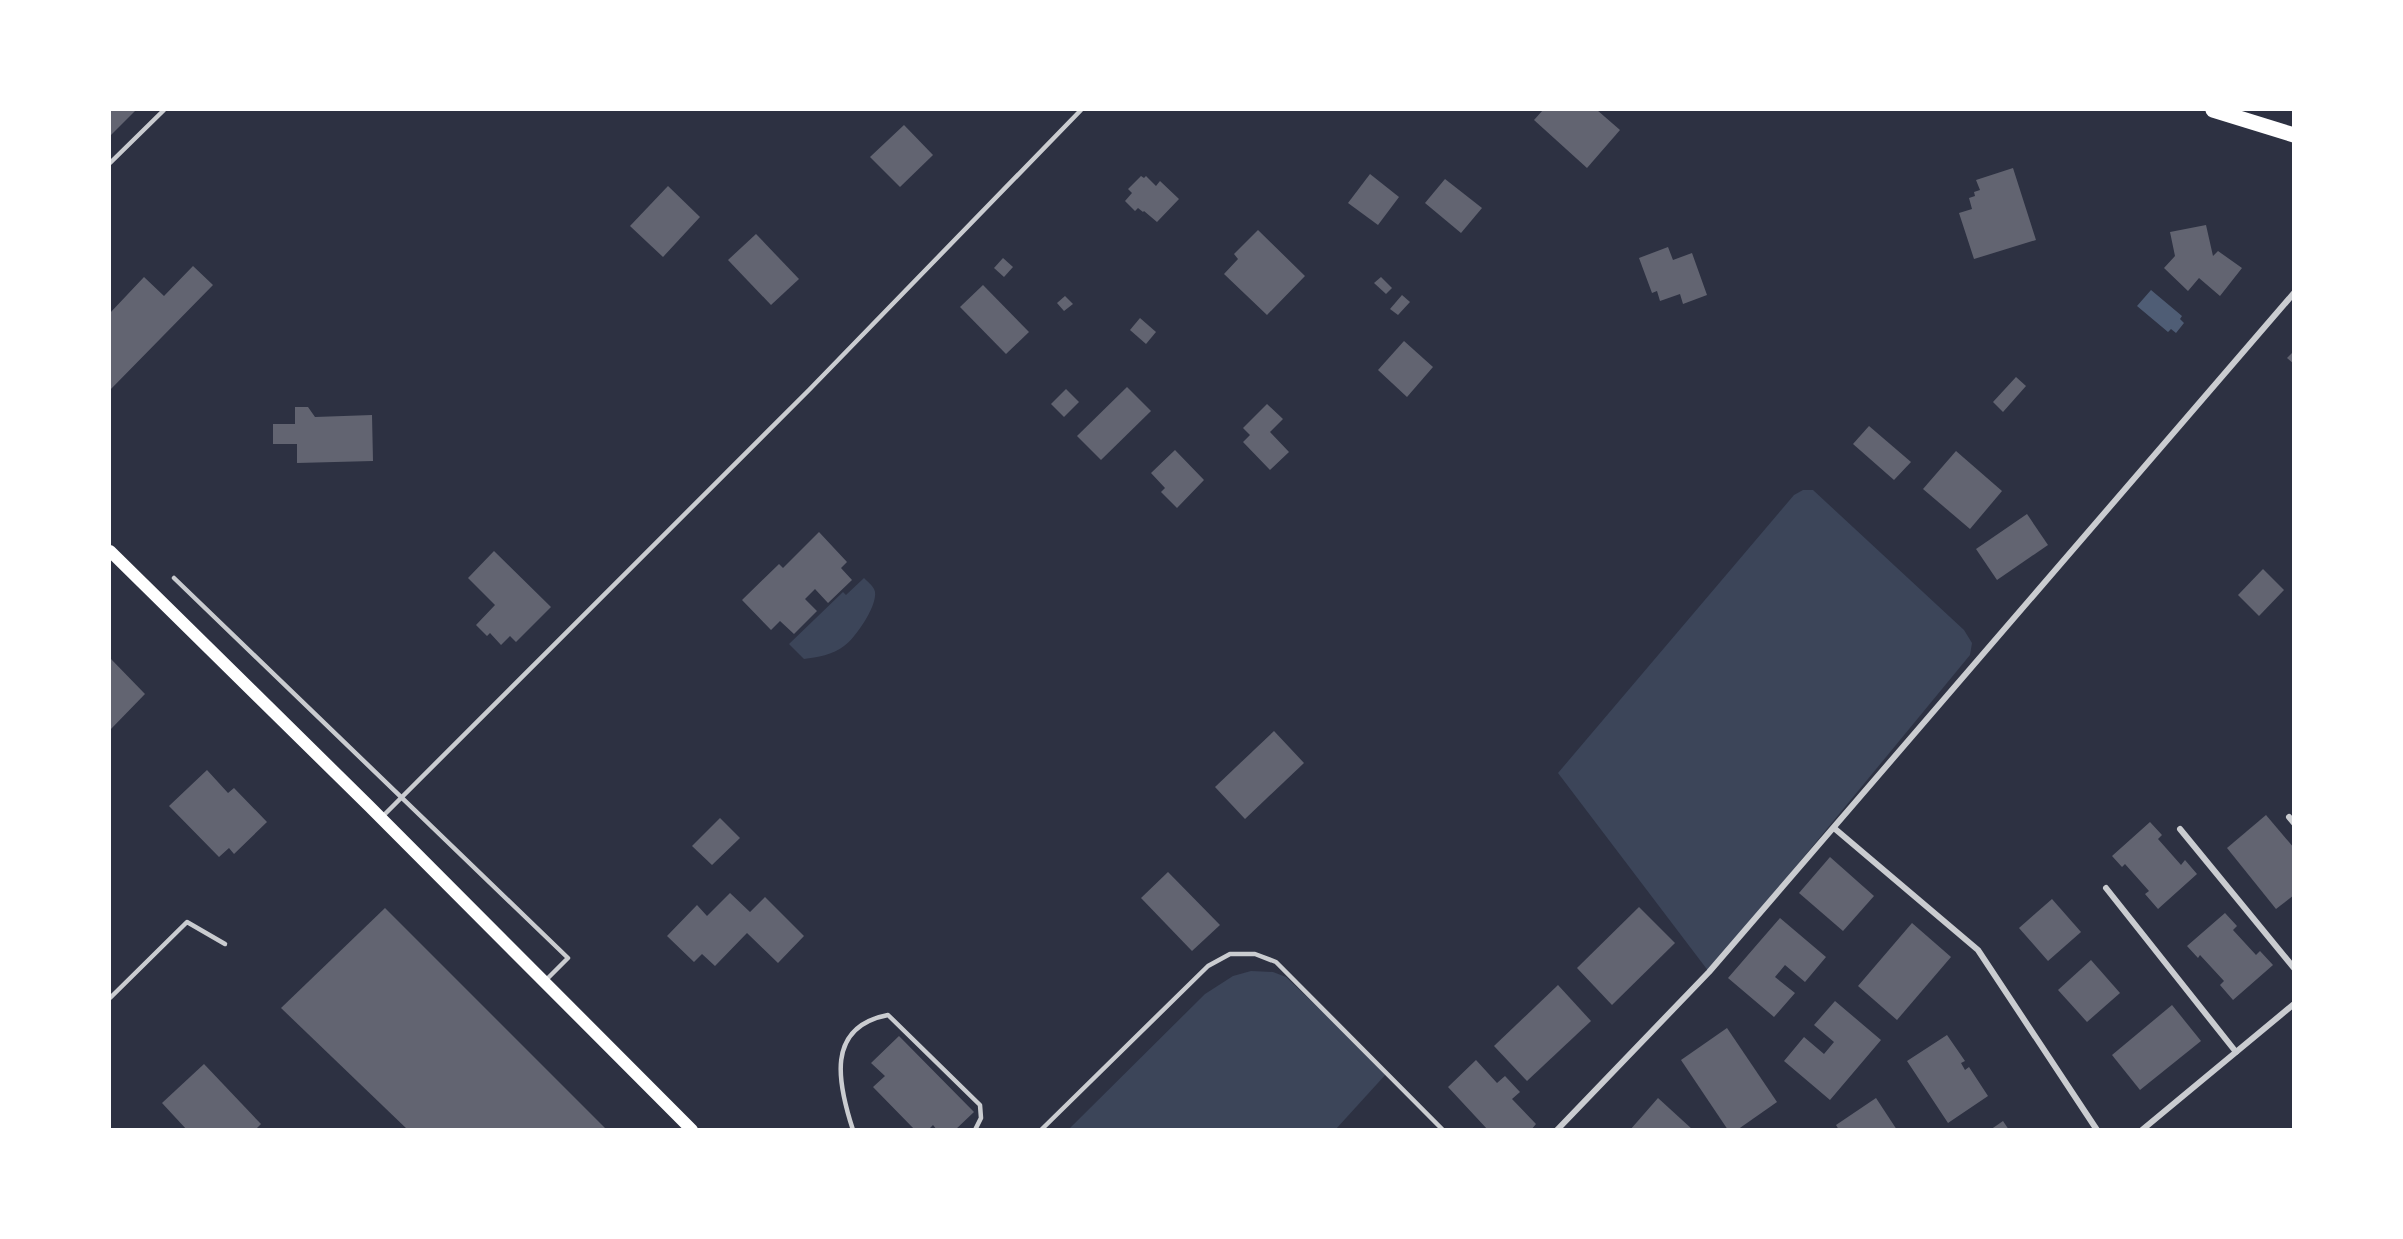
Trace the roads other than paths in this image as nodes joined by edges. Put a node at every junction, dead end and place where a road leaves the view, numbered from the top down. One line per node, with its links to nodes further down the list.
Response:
1 (164, 110): 5 (lane)
2 (1081, 110): 9 (lane)
3 (2213, 110): 4 (main road)
4 (2294, 135)
5 (110, 163)
6 (2294, 293): 11 (street)
7 (110, 551): 10 (main road)
8 (174, 578): 9 (lane)
9 (402, 798): 10 (lane); 16 (lane)
10 (381, 818): 16 (main road)
11 (1834, 828): 25 (street); 26 (street)
12 (2180, 829): 15 (street)
13 (2106, 888): 19 (street)
14 (225, 944): 17 (lane)
15 (2294, 968)
16 (544, 982): 20 (main road)
17 (110, 998)
18 (2294, 1004): 19 (street)
19 (2236, 1052): 27 (street)
20 (692, 1130)
21 (853, 1130): 22 (lane)
22 (975, 1130)
23 (1041, 1130): 24 (lane)
24 (1443, 1130)
25 (1557, 1130)
26 (2097, 1130)
27 (2142, 1130)

